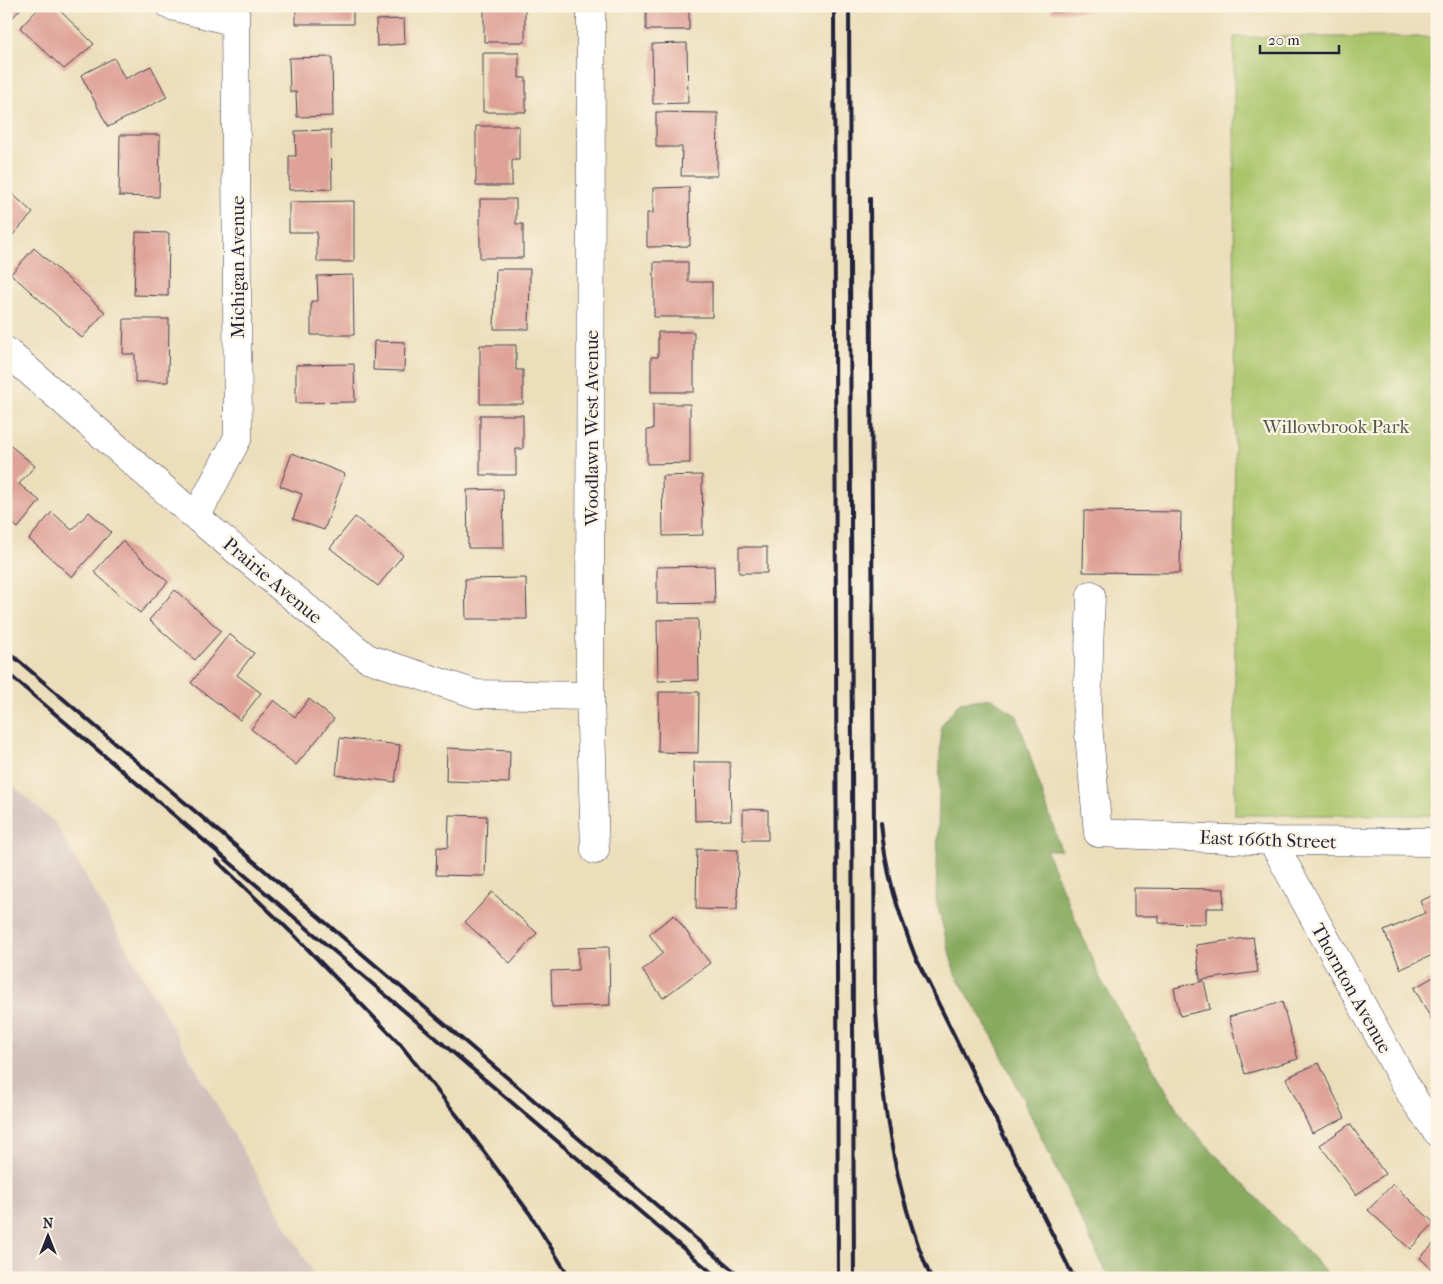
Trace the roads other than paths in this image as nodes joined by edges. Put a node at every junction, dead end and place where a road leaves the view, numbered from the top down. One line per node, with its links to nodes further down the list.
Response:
1 (171, 6): 3 (street)
2 (591, 6): 7 (street, Woodlawn West Avenue)
3 (235, 14): 5 (street, Michigan Avenue)
4 (6, 350): 5 (street, Prairie Avenue)
5 (196, 517): 7 (street, Prairie Avenue)
6 (1091, 595): 8 (street, East 166th Street)
7 (590, 696): 10 (street, Woodlawn West Avenue)
8 (1272, 841): 9 (street, East 166th Street); 11 (street, Thornton Avenue)
9 (1437, 842)
10 (595, 850)
11 (1437, 1132)

